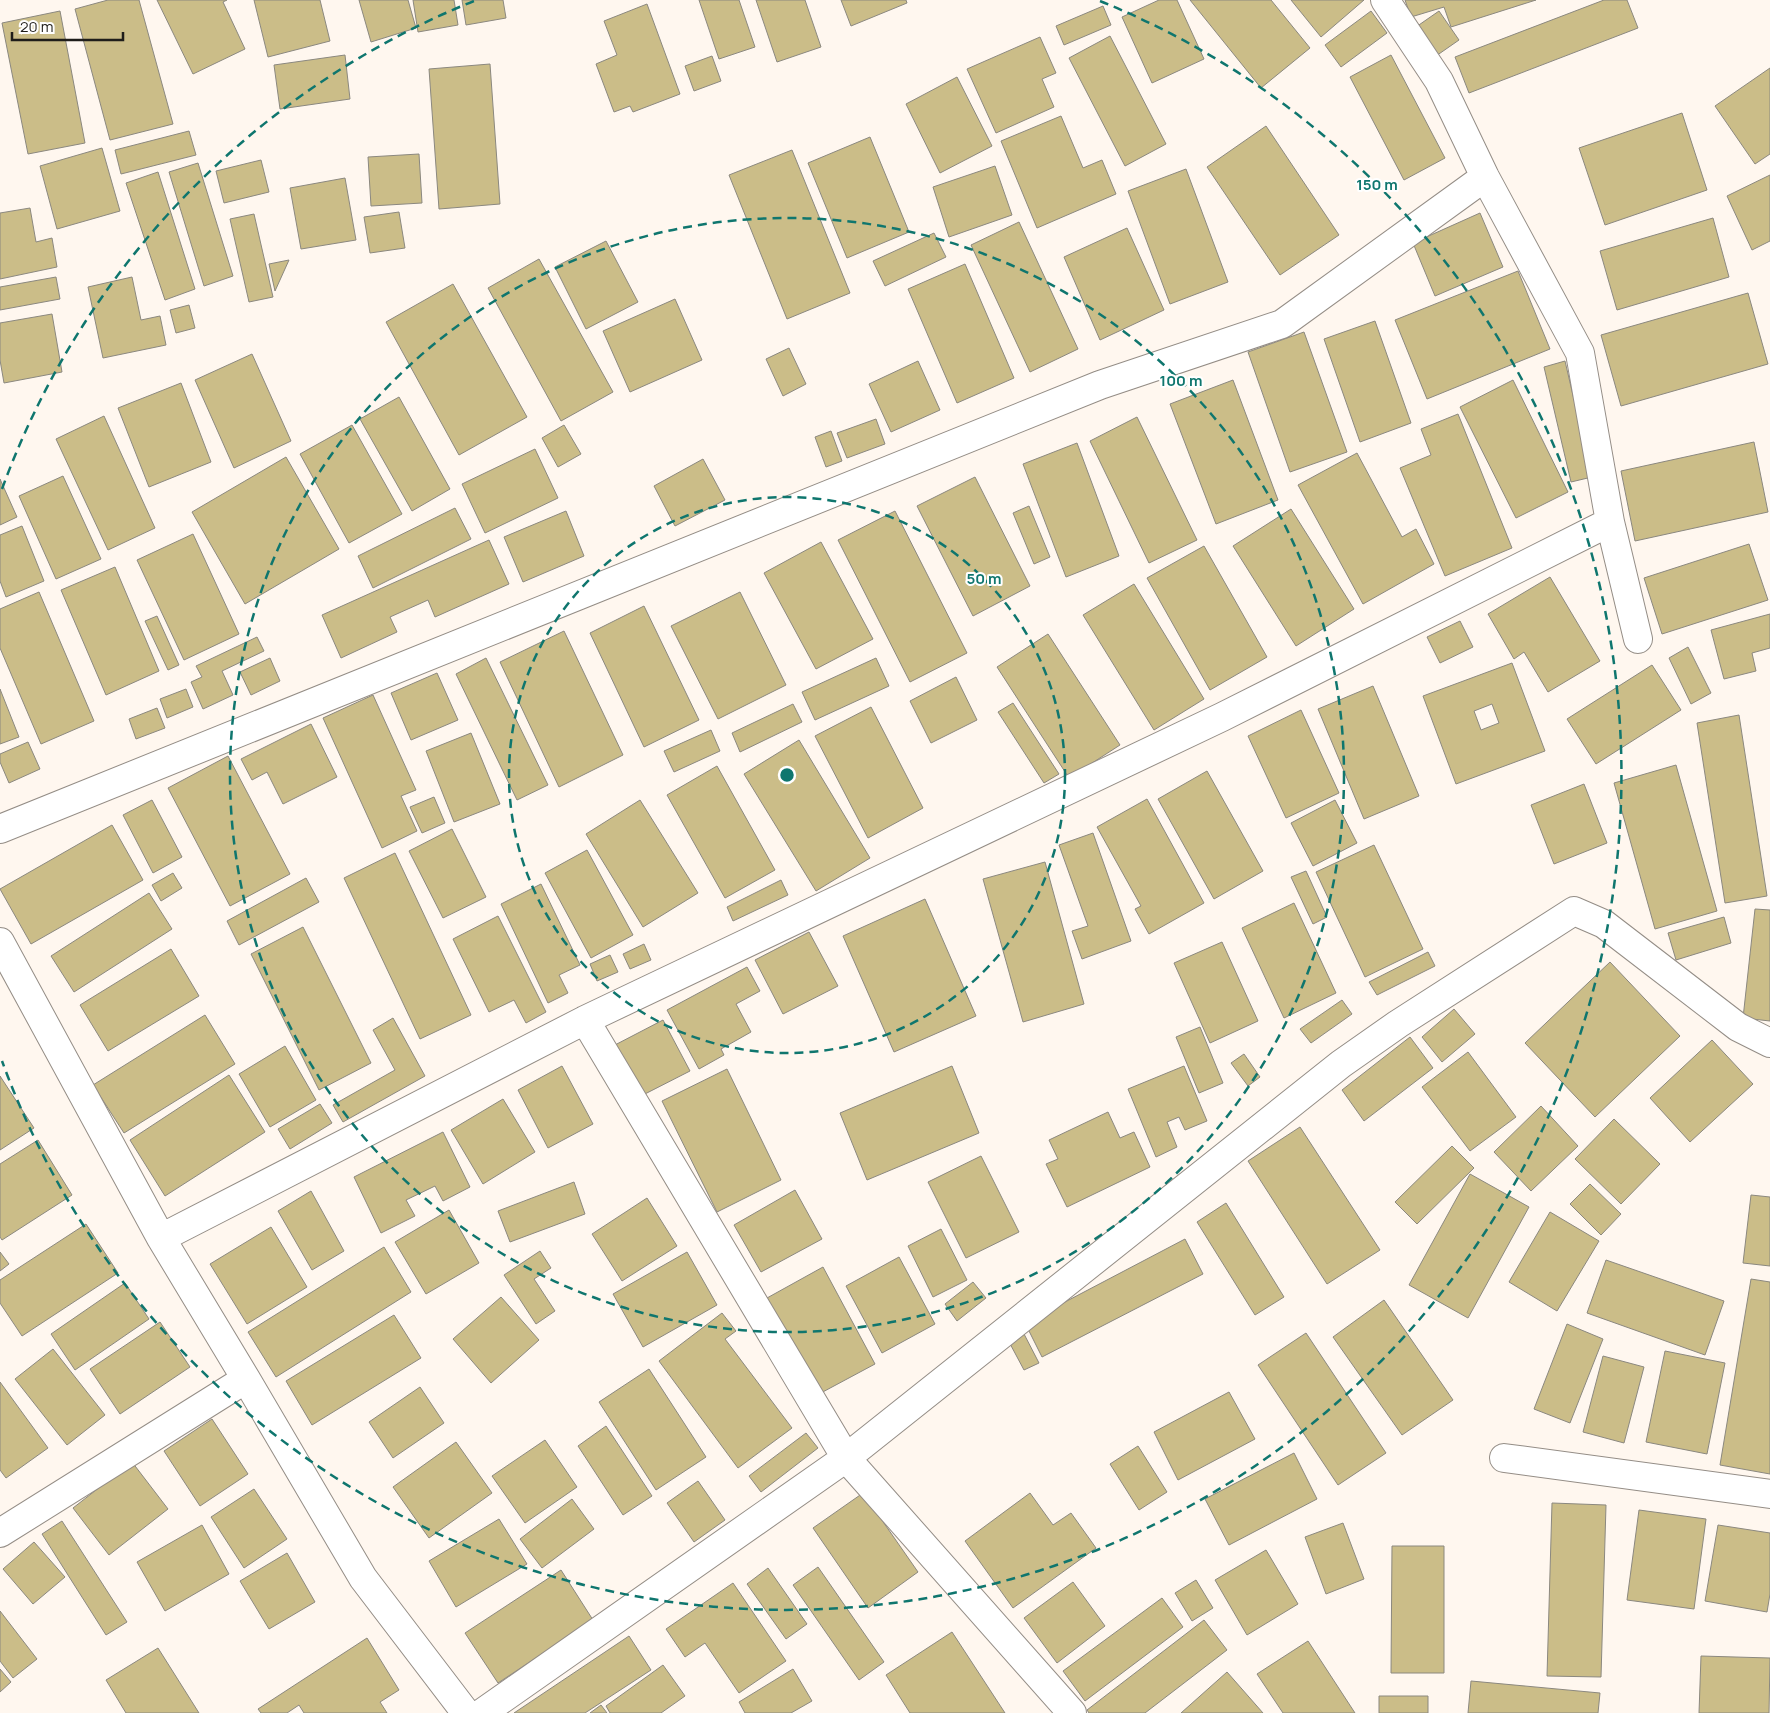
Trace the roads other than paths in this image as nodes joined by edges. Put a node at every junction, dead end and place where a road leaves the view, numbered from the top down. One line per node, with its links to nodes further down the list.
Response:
1 (1385, 0): 2 (street)
2 (1485, 177): 3 (street); 5 (street)
3 (1610, 522): 4 (street); 7 (street)
4 (1638, 639)
5 (0, 830)
6 (0, 942): 9 (street)
7 (584, 1020): 9 (street); 11 (street)
8 (1770, 1043): 11 (street)
9 (161, 1238): 10 (street)
10 (246, 1379): 14 (street); 15 (street)
11 (846, 1458): 16 (street); 17 (street)
12 (1504, 1458): 13 (street)
13 (1770, 1494)
14 (0, 1533)
15 (466, 1713)
16 (482, 1713)
17 (1072, 1713)

